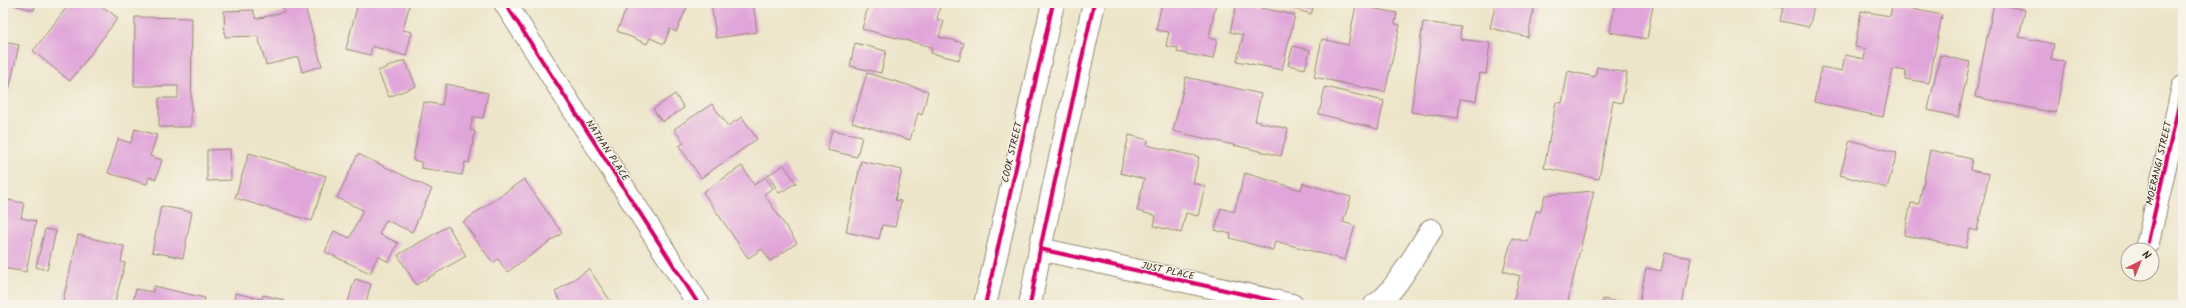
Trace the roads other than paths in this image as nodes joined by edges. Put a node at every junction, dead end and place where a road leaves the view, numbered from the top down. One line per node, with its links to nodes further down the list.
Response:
1 (505, 3): 8 (street, NATHAN PLACE)
2 (1053, 3): 9 (street, COOK STREET)
3 (1094, 3): 7 (street)
4 (2183, 87): 6 (street, MOERANGI STREET)
5 (1431, 230): 12 (street)
6 (2148, 242)
7 (1040, 249): 10 (street); 11 (street, JUST PLACE)
8 (699, 305)
9 (985, 305)
10 (1030, 305)
11 (1292, 305)
12 (1375, 305)

